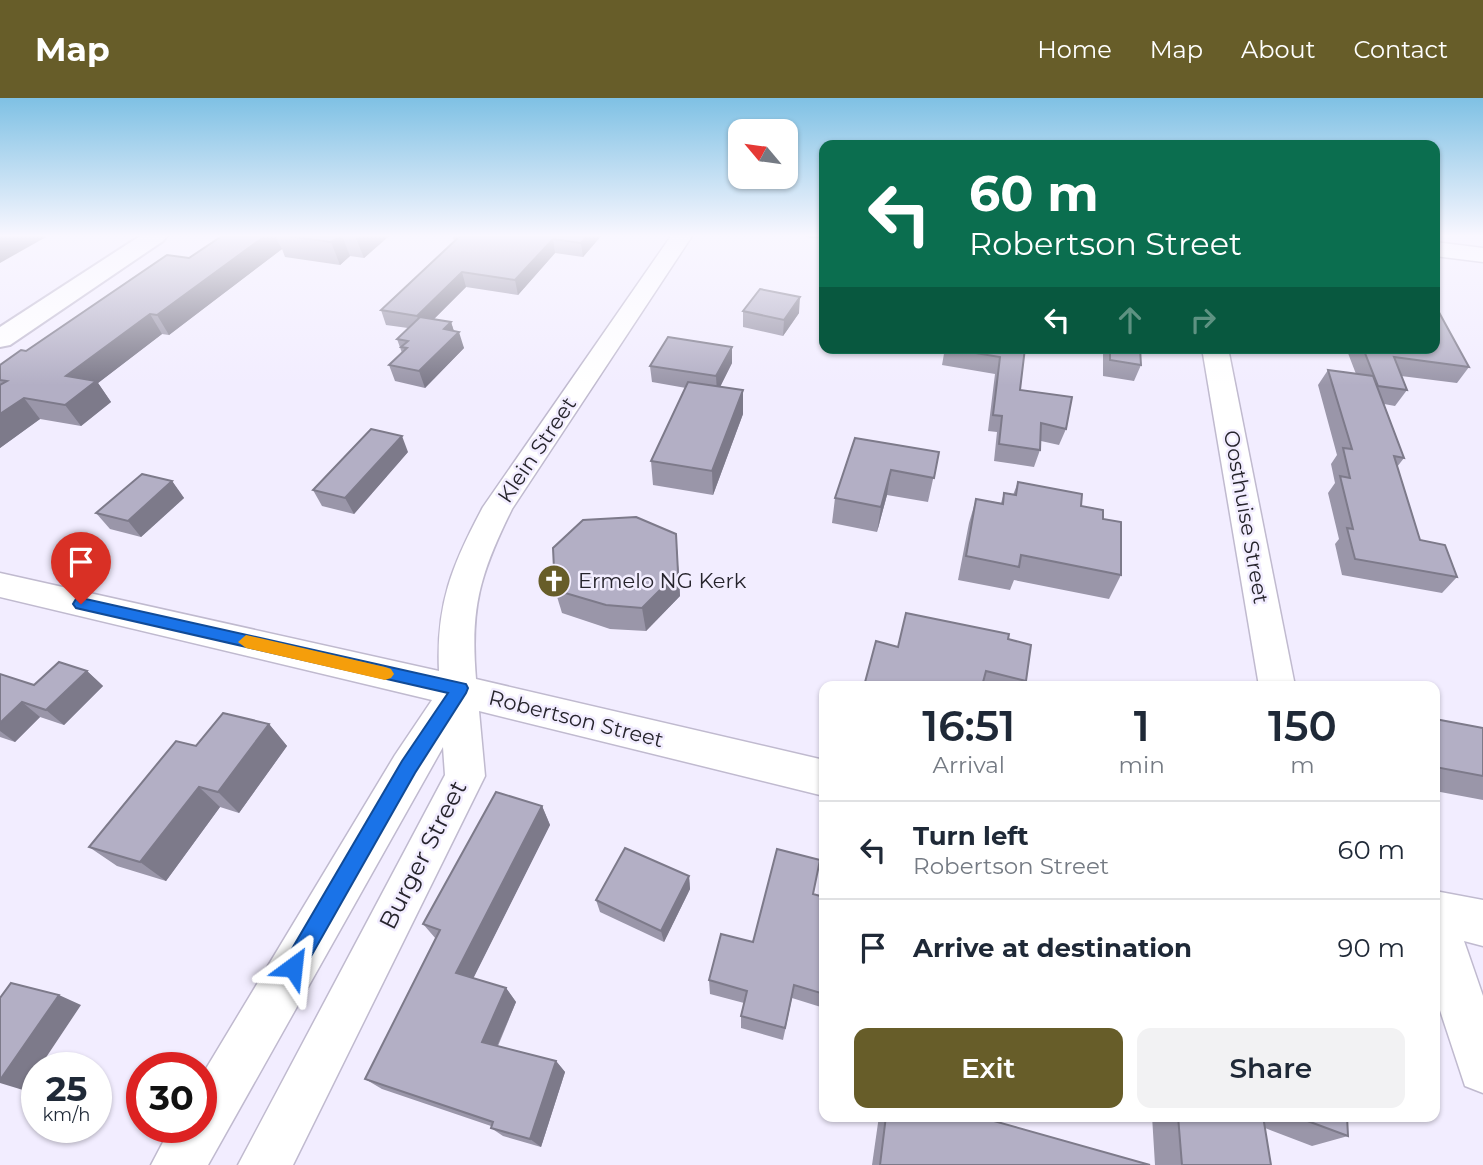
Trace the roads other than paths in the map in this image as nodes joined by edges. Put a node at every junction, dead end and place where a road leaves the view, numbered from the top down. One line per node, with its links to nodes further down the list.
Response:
1 (80, 286): 3 (highway)
2 (647, 286): 7 (street, Klein Street)
3 (0, 339)
4 (1216, 354): 6 (street, Oosthuise Street)
5 (0, 585): 7 (street, Robertson Street)
6 (1277, 681)
7 (460, 688): 8 (street, Robertson Street); 13 (street); 16 (street, Burger Street)
8 (819, 777)
9 (1440, 914): 10 (street)
10 (1483, 923)
11 (1440, 938): 12 (street)
12 (1483, 1069)
13 (217, 1098)
14 (191, 1143): 15 (street)
15 (178, 1165)
16 (265, 1165)

